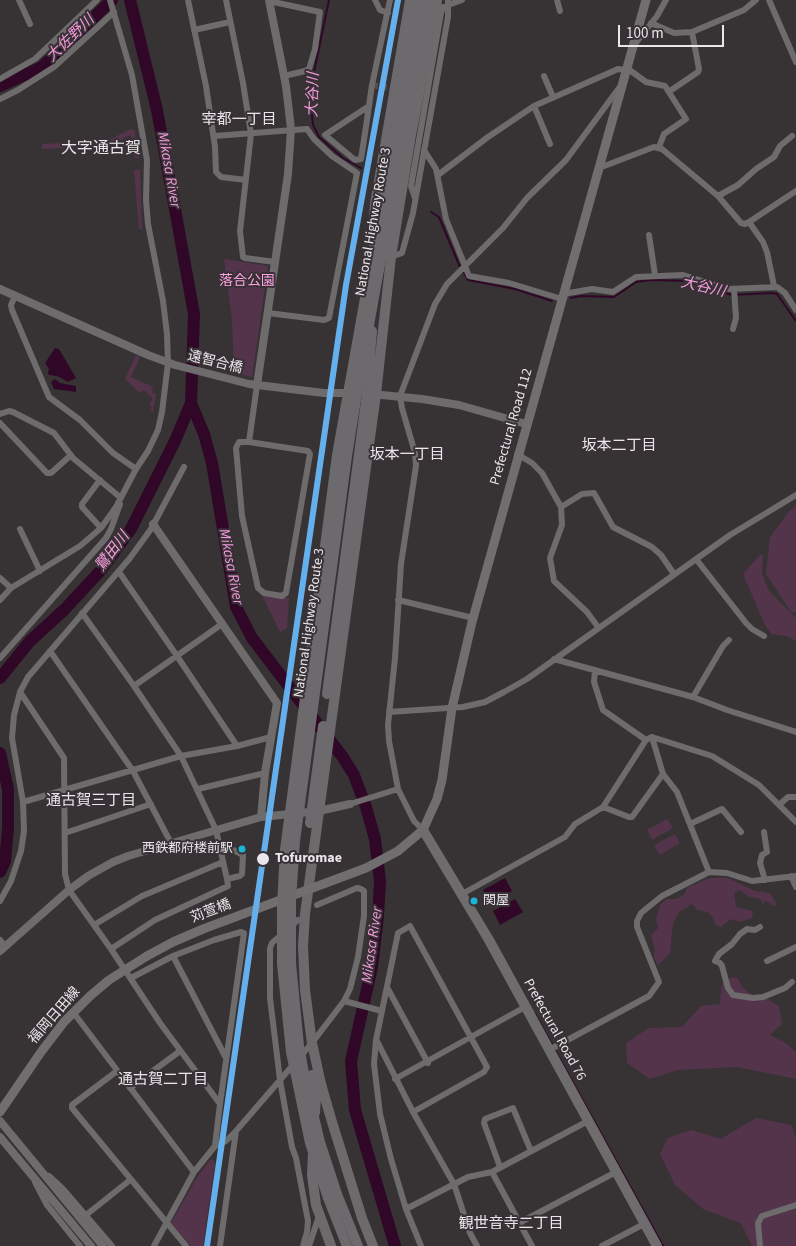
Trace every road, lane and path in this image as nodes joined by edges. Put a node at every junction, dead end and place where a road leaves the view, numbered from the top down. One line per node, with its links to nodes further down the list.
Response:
1 (19, 0): 25 (street)
2 (97, 0): 33 (street)
3 (110, 0): 21 (street)
4 (188, 0): 26 (street)
5 (226, 0): 23 (street)
6 (375, 0): 22 (street)
7 (390, 0): 22 (street)
8 (410, 0): 72 (highway)
9 (418, 0): 40 (highway, National Highway Route 3)
10 (428, 0): 40 (highway, National Highway Route 3)
11 (437, 0): 54 (highway)
12 (462, 0): 19 (street)
13 (558, 0): 20 (street)
14 (646, 0): 28 (main road, Prefectural Road 112)
15 (666, 0): 24 (street)
16 (756, 0): 27 (street)
17 (769, 0): 29 (street)
18 (269, 1): 31 (street); 31 (street)
19 (448, 3): 47 (street); 53 (street)
20 (560, 10)
21 (114, 11): 37 (street); 70 (street)
22 (388, 13): 38 (street)
23 (230, 22): 26 (street); 42 (street)
24 (651, 23): 27 (street); 28 (street)
25 (30, 24)
26 (194, 30): 43 (street)
27 (692, 32): 35 (street)
28 (633, 47): 30 (main road, Prefectural Road 112)
29 (796, 62)
30 (626, 70): 34 (main road, Prefectural Road 112); 35 (street); 36 (street)
31 (284, 76): 41 (street)
32 (544, 76): 36 (street)
33 (0, 79)
34 (621, 84): 48 (main road, Prefectural Road 112); 60 (street)
35 (670, 91): 46 (street)
36 (553, 97): 39 (street)
37 (0, 99)
38 (369, 106): 38 (street)
39 (534, 106): 45 (street); 49 (street)
40 (401, 126): 197 (highway, National Highway Route 3, bridge)
41 (291, 129): 42 (street); 59 (street); 68 (street)
42 (251, 134): 43 (street); 50 (street)
43 (214, 136): 50 (street)
44 (792, 136): 52 (street)
45 (550, 144)
46 (659, 147): 48 (street); 52 (street)
47 (424, 150): 49 (street); 53 (street)
48 (599, 168): 66 (main road, Prefectural Road 112)
49 (438, 175): 60 (street)
50 (246, 180): 59 (street)
51 (796, 191): 56 (street)
52 (718, 196): 56 (street)
53 (415, 199): 55 (street)
54 (398, 211): 55 (street); 58 (highway)
55 (413, 213): 58 (street)
56 (750, 222): 62 (street)
57 (649, 236): 61 (street)
58 (391, 256): 72 (highway)
59 (275, 262): 68 (street)
60 (464, 267): 66 (street); 73 (street)
61 (654, 275): 63 (street); 66 (street)
62 (774, 286): 63 (street); 67 (street)
63 (734, 289): 69 (street)
64 (0, 290): 65 (street, 遠智合橋)
65 (14, 296): 70 (street, 遠智合橋); 81 (street)
66 (562, 297): 76 (main road, Prefectural Road 112)
67 (796, 310)
68 (268, 313): 71 (street)
69 (733, 329)
70 (171, 364): 71 (street, 遠智合橋); 81 (street)
71 (253, 385): 72 (street, 遠智合橋); 77 (street)
72 (372, 394): 73 (street, 遠智合橋); 130 (highway)
73 (400, 396): 76 (street, 遠智合橋); 96 (street)
74 (0, 414): 79 (street)
75 (0, 424): 79 (street)
76 (526, 424): 78 (main road, Prefectural Road 112)
77 (249, 442): 77 (street)
78 (517, 454): 85 (street); 98 (main road, Prefectural Road 112)
79 (71, 455): 82 (street)
80 (184, 467): 86 (street)
81 (136, 469): 84 (street)
82 (100, 480): 84 (street); 87 (street)
83 (796, 495): 89 (street)
84 (121, 498): 87 (street); 105 (street)
85 (561, 507): 92 (street); 100 (street)
86 (154, 524): 91 (street); 99 (street)
87 (100, 528): 90 (street)
88 (20, 530): 90 (street)
89 (696, 559): 92 (street); 101 (street)
90 (40, 572): 94 (street)
91 (118, 572): 97 (street); 104 (street)
92 (674, 574): 100 (street)
93 (0, 578): 94 (street)
94 (11, 588): 95 (street)
95 (0, 600)
96 (398, 600): 98 (street); 112 (street)
97 (82, 613): 103 (street); 108 (street)
98 (473, 618): 111 (main road, Prefectural Road 112)
99 (222, 624): 104 (street); 114 (street)
100 (598, 627): 106 (street)
101 (764, 636)
102 (729, 640): 110 (street)
103 (50, 651): 109 (street); 118 (street)
104 (177, 656): 108 (street); 116 (street)
105 (0, 658)
106 (554, 659): 107 (street); 111 (street)
107 (595, 671): 110 (street); 115 (street)
108 (134, 686): 117 (street)
109 (20, 692): 123 (street); 125 (street)
110 (692, 697): 113 (street)
111 (452, 708): 112 (street); 135 (main road, Prefectural Road 112)
112 (390, 712): 122 (street)
113 (796, 732)
114 (271, 737): 116 (street); 119 (street)
115 (649, 738): 120 (street); 128 (street); 129 (street)
116 (237, 746): 117 (street)
117 (182, 756): 118 (street); 121 (street)
118 (133, 771): 123 (street); 126 (street)
119 (265, 773): 121 (street); 131 (street)
120 (663, 774): 129 (street); 133 (street)
121 (198, 789): 134 (street)
122 (398, 789): 127 (street); 135 (street)
123 (65, 790): 125 (street); 138 (street)
124 (796, 798): 128 (street)
125 (24, 802): 150 (street)
126 (151, 804): 138 (street); 140 (street)
127 (350, 804): 130 (street)
128 (779, 805): 132 (street)
129 (603, 807): 149 (street)
130 (315, 811): 131 (street); 152 (highway); 171 (highway)
131 (261, 817): 134 (street)
132 (796, 822)
133 (690, 824): 136 (street); 143 (street)
134 (216, 830): 139 (street); 140 (street)
135 (423, 830): 141 (main road, Prefectural Road 112); 149 (main road, Prefectural Road 76)
136 (740, 832)
137 (764, 832): 146 (street)
138 (65, 833): 148 (street)
139 (220, 842): 142 (street); 145 (street)
140 (171, 843): 148 (street)
141 (398, 851): 158 (main road, 苅萱橋, bridge)
142 (223, 862): 145 (street); 153 (street)
143 (709, 872): 146 (street); 172 (street)
144 (794, 876): 146 (street); 147 (street)
145 (227, 879): 157 (street)
146 (766, 880)
147 (796, 887)
148 (69, 890): 153 (street); 155 (street)
149 (462, 894): 166 (main road, Prefectural Road 76)
150 (0, 901)
151 (317, 905): 165 (street)
152 (298, 920): 171 (highway); 177 (street)
153 (94, 926): 157 (street)
154 (760, 927): 163 (street)
155 (2, 946)
156 (796, 947): 160 (street)
157 (111, 949): 161 (street)
158 (147, 956): 161 (main road, 福岡日田線)
159 (173, 956): 162 (street); 174 (street); 174 (street)
160 (767, 961)
161 (125, 969): 162 (street); 168 (main road, 福岡日田線)
162 (131, 978): 173 (street)
163 (792, 982)
164 (388, 989): 167 (street); 169 (street); 175 (street)
165 (346, 1002): 167 (street); 171 (street)
166 (526, 1007): 169 (street); 172 (main road, Prefectural Road 76)
167 (379, 1010): 170 (street)
168 (74, 1012): 176 (street); 181 (main road, 福岡日田線)
169 (471, 1038): 175 (street); 182 (street)
170 (376, 1040): 178 (street); 199 (street)
171 (309, 1046): 177 (street); 201 (highway); 217 (highway)
172 (553, 1048): 184 (main road, Prefectural Road 76)
173 (180, 1051): 179 (street); 180 (street)
174 (226, 1058): 180 (street)
175 (428, 1063): 178 (street)
176 (117, 1071): 179 (street); 195 (street)
177 (280, 1080): 185 (street); 212 (street)
178 (395, 1080): 182 (street)
179 (130, 1088): 191 (street)
180 (220, 1104): 187 (street)
181 (0, 1112)
182 (413, 1112): 196 (street)
183 (0, 1121): 190 (street)
184 (588, 1121): 188 (street); 193 (main road, Prefectural Road 76)
185 (236, 1131): 187 (street); 211 (street)
186 (0, 1137): 194 (street)
187 (215, 1146): 191 (street)
188 (530, 1151): 189 (street); 189 (street)
189 (500, 1167): 192 (street)
190 (40, 1169): 200 (street); 207 (street)
191 (194, 1172): 202 (street)
192 (492, 1172): 196 (street); 203 (street)
193 (616, 1172): 203 (street); 204 (main road, Prefectural Road 76)
194 (34, 1177): 205 (street); 206 (street)
195 (130, 1180): 200 (street); 202 (street)
196 (454, 1184): 199 (street); 219 (street)
197 (332, 1196): 215 (highway, National Highway Route 3); 216 (highway, National Highway Route 3)
198 (796, 1205): 223 (street)
199 (406, 1209): 218 (street)
200 (86, 1215): 208 (street)
201 (319, 1216): 213 (street); 214 (highway)
202 (166, 1222): 209 (street); 210 (street)
203 (519, 1223): 220 (street)
204 (644, 1224): 221 (street); 222 (main road, Prefectural Road 76)
205 (80, 1246)
206 (92, 1246)
207 (103, 1246)
208 (112, 1246)
209 (154, 1246)
210 (186, 1246)
211 (220, 1246)
212 (303, 1246)
213 (309, 1246)
214 (331, 1246)
215 (347, 1246)
216 (358, 1246)
217 (373, 1246)
218 (421, 1246)
219 (477, 1246)
220 (532, 1246)
221 (602, 1246)
222 (656, 1246)
223 (760, 1246)

